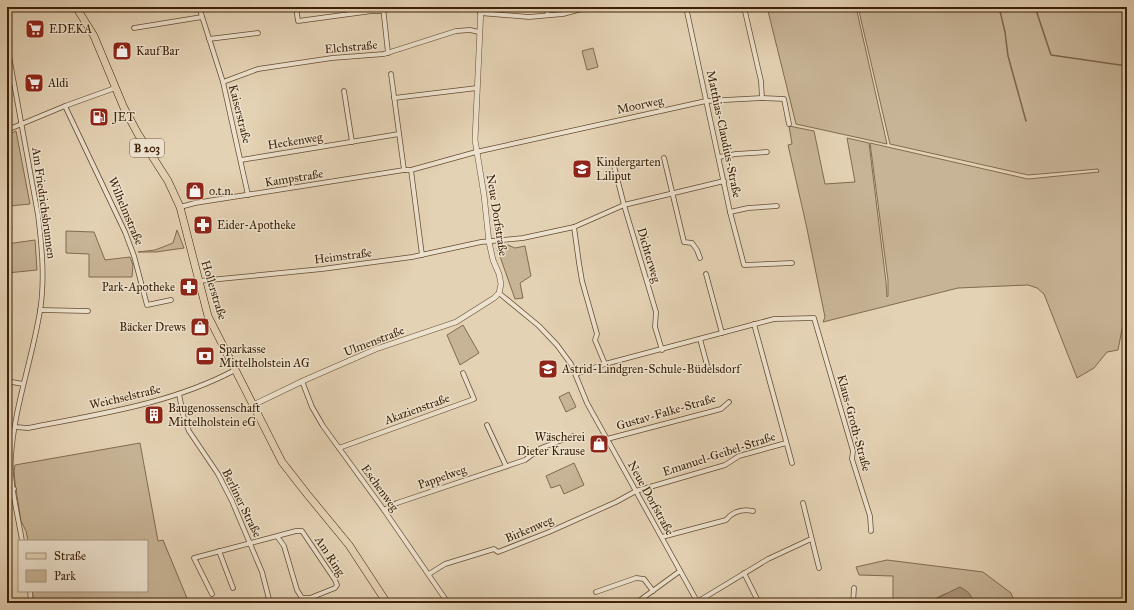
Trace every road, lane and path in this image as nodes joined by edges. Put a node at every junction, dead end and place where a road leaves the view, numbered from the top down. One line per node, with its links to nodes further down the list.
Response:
1 (9, 7): 15 (street)
2 (76, 7): 23 (main road, Hollerstraße / B 203)
3 (199, 7): 13 (street, Kaiserstraße)
4 (296, 7): 10 (street)
5 (481, 7): 11 (street, Neue Dorfstraße)
6 (546, 7): 12 (street)
7 (589, 7): 12 (street)
8 (686, 7): 28 (street, Matthias-Claudius-Straße)
9 (744, 7): 27 (street)
10 (383, 9): 20 (street)
11 (480, 13): 12 (street); 16 (street, Neue Dorfstraße)
12 (548, 15)
13 (202, 17): 14 (street); 18 (street, Kaiserstraße)
14 (134, 28)
15 (7, 30)
16 (479, 32): 20 (street, Elchstraße); 24 (street, Neue Dorfstraße)
17 (258, 33): 18 (street)
18 (209, 38): 22 (street, Kaiserstraße)
19 (7, 45): 30 (street, Am Friedrichsbrunnen)
20 (388, 53): 22 (street, Elchstraße)
21 (391, 74): 26 (street)
22 (223, 82): 39 (street, Kaiserstraße)
23 (115, 88): 29 (street); 48 (main road, Hollerstraße / B 203)
24 (477, 88): 26 (street); 35 (street, Neue Dorfstraße)
25 (344, 92): 34 (street)
26 (394, 98): 33 (street)
27 (762, 98): 28 (street, Moorweg); 31 (street, Moorweg)
28 (706, 101): 35 (street, Moorweg); 37 (street, Matthias-Claudius-Straße)
29 (66, 106): 30 (street); 58 (street, Wilhelmstraße)
30 (22, 124): 32 (street); 59 (street, Am Friedrichsbrunnen)
31 (789, 124)
32 (7, 130)
33 (399, 134): 34 (street, Heckenweg); 41 (street)
34 (352, 142): 39 (street, Heckenweg)
35 (476, 152): 42 (street, Moorweg); 51 (street, Neue Dorfstraße)
36 (767, 152): 37 (street)
37 (719, 157): 43 (street, Matthias-Claudius-Straße)
38 (664, 158): 44 (street)
39 (241, 160): 45 (street, Kaiserstraße)
40 (614, 166): 46 (street, Dichterweg)
41 (404, 170): 42 (street, Kampstraße); 45 (street, Kampstraße)
42 (411, 170): 52 (street)
43 (724, 181): 44 (street, Heimstraße); 49 (street, Matthias-Claudius-Straße)
44 (672, 193): 46 (street, Heimstraße); 53 (street)
45 (248, 195): 48 (street, Kampstraße)
46 (624, 205): 50 (street, Heimstraße); 64 (street, Dichterweg)
47 (777, 206): 49 (street)
48 (180, 208): 56 (main road, Hollerstraße / B 203)
49 (730, 212): 54 (street, Matthias-Claudius-Straße)
50 (574, 227): 51 (street, Heimstraße); 65 (street)
51 (488, 242): 52 (street, Heimstraße); 57 (street, Neue Dorfstraße)
52 (422, 255): 56 (street, Heimstraße)
53 (700, 258)
54 (792, 263)
55 (706, 274): 62 (street)
56 (198, 281): 67 (main road, Hollerstraße / B 203)
57 (499, 293): 69 (street, Neue Dorfstraße); 70 (street, Ulmenstraße)
58 (171, 300)
59 (40, 310): 60 (street); 72 (street, Am Friedrichsbrunnen)
60 (88, 311)
61 (754, 324): 62 (street); 80 (street, Emanuel-Geibel-Straße); 90 (street, Klaus-Groth-Straße)
62 (722, 333): 63 (street)
63 (700, 339): 64 (street); 66 (street)
64 (662, 350): 65 (street)
65 (605, 364): 69 (street)
66 (707, 365)
67 (235, 370): 73 (street, Weichselstraße); 75 (main road, Hollerstraße / B 203)
68 (463, 373): 81 (street, Akazienstraße)
69 (576, 374): 79 (street, Neue Dorfstraße)
70 (302, 381): 75 (street, Ulmenstraße); 81 (street, Eschenweg)
71 (7, 384): 72 (street)
72 (23, 384): 77 (street, Am Friedrichsbrunnen)
73 (179, 394): 77 (street, Weichselstraße); 95 (street, Berliner Straße)
74 (729, 402): 79 (street, Gustav-Falke-Straße)
75 (253, 405): 110 (main road, Hollerstraße / B 203)
76 (487, 425): 83 (street)
77 (15, 427): 84 (street, Am Friedrichsbrunnen)
78 (573, 436): 83 (street, Pappelweg)
79 (607, 439): 86 (street, Neue Dorfstraße)
80 (786, 443): 82 (street, Emanuel-Geibel-Straße); 86 (street, Emanuel-Geibel-Straße)
81 (339, 448): 88 (street, Eschenweg)
82 (792, 463)
83 (506, 466): 88 (street, Pappelweg)
84 (14, 489): 85 (street); 94 (street, Am Friedrichsbrunnen)
85 (7, 490)
86 (636, 491): 92 (street, Neue Dorfstraße); 99 (street, Birkenweg)
87 (802, 503): 93 (street)
88 (384, 510): 99 (street, Eschenweg)
89 (753, 511): 92 (street)
90 (871, 531)
91 (277, 536): 91 (street, Am Ring); 95 (street, Am Ring)
92 (662, 537): 98 (street, Neue Dorfstraße)
93 (811, 538): 97 (street); 100 (street)
94 (22, 540)
95 (250, 543): 96 (street, Am Ring); 109 (street, Berliner Straße)
96 (219, 551): 101 (street); 106 (street, Am Ring)
97 (819, 568)
98 (680, 571): 105 (street); 107 (street, Neue Dorfstraße)
99 (429, 574): 111 (street, Eschenweg)
100 (744, 574): 107 (street); 113 (street)
101 (233, 588)
102 (854, 588): 114 (street)
103 (30, 592): 108 (street)
104 (596, 592): 105 (street)
105 (653, 592): 112 (street)
106 (212, 594)
107 (698, 602)
108 (31, 603)
109 (270, 603)
110 (388, 603)
111 (448, 603)
112 (636, 603)
113 (759, 603)
114 (853, 603)

